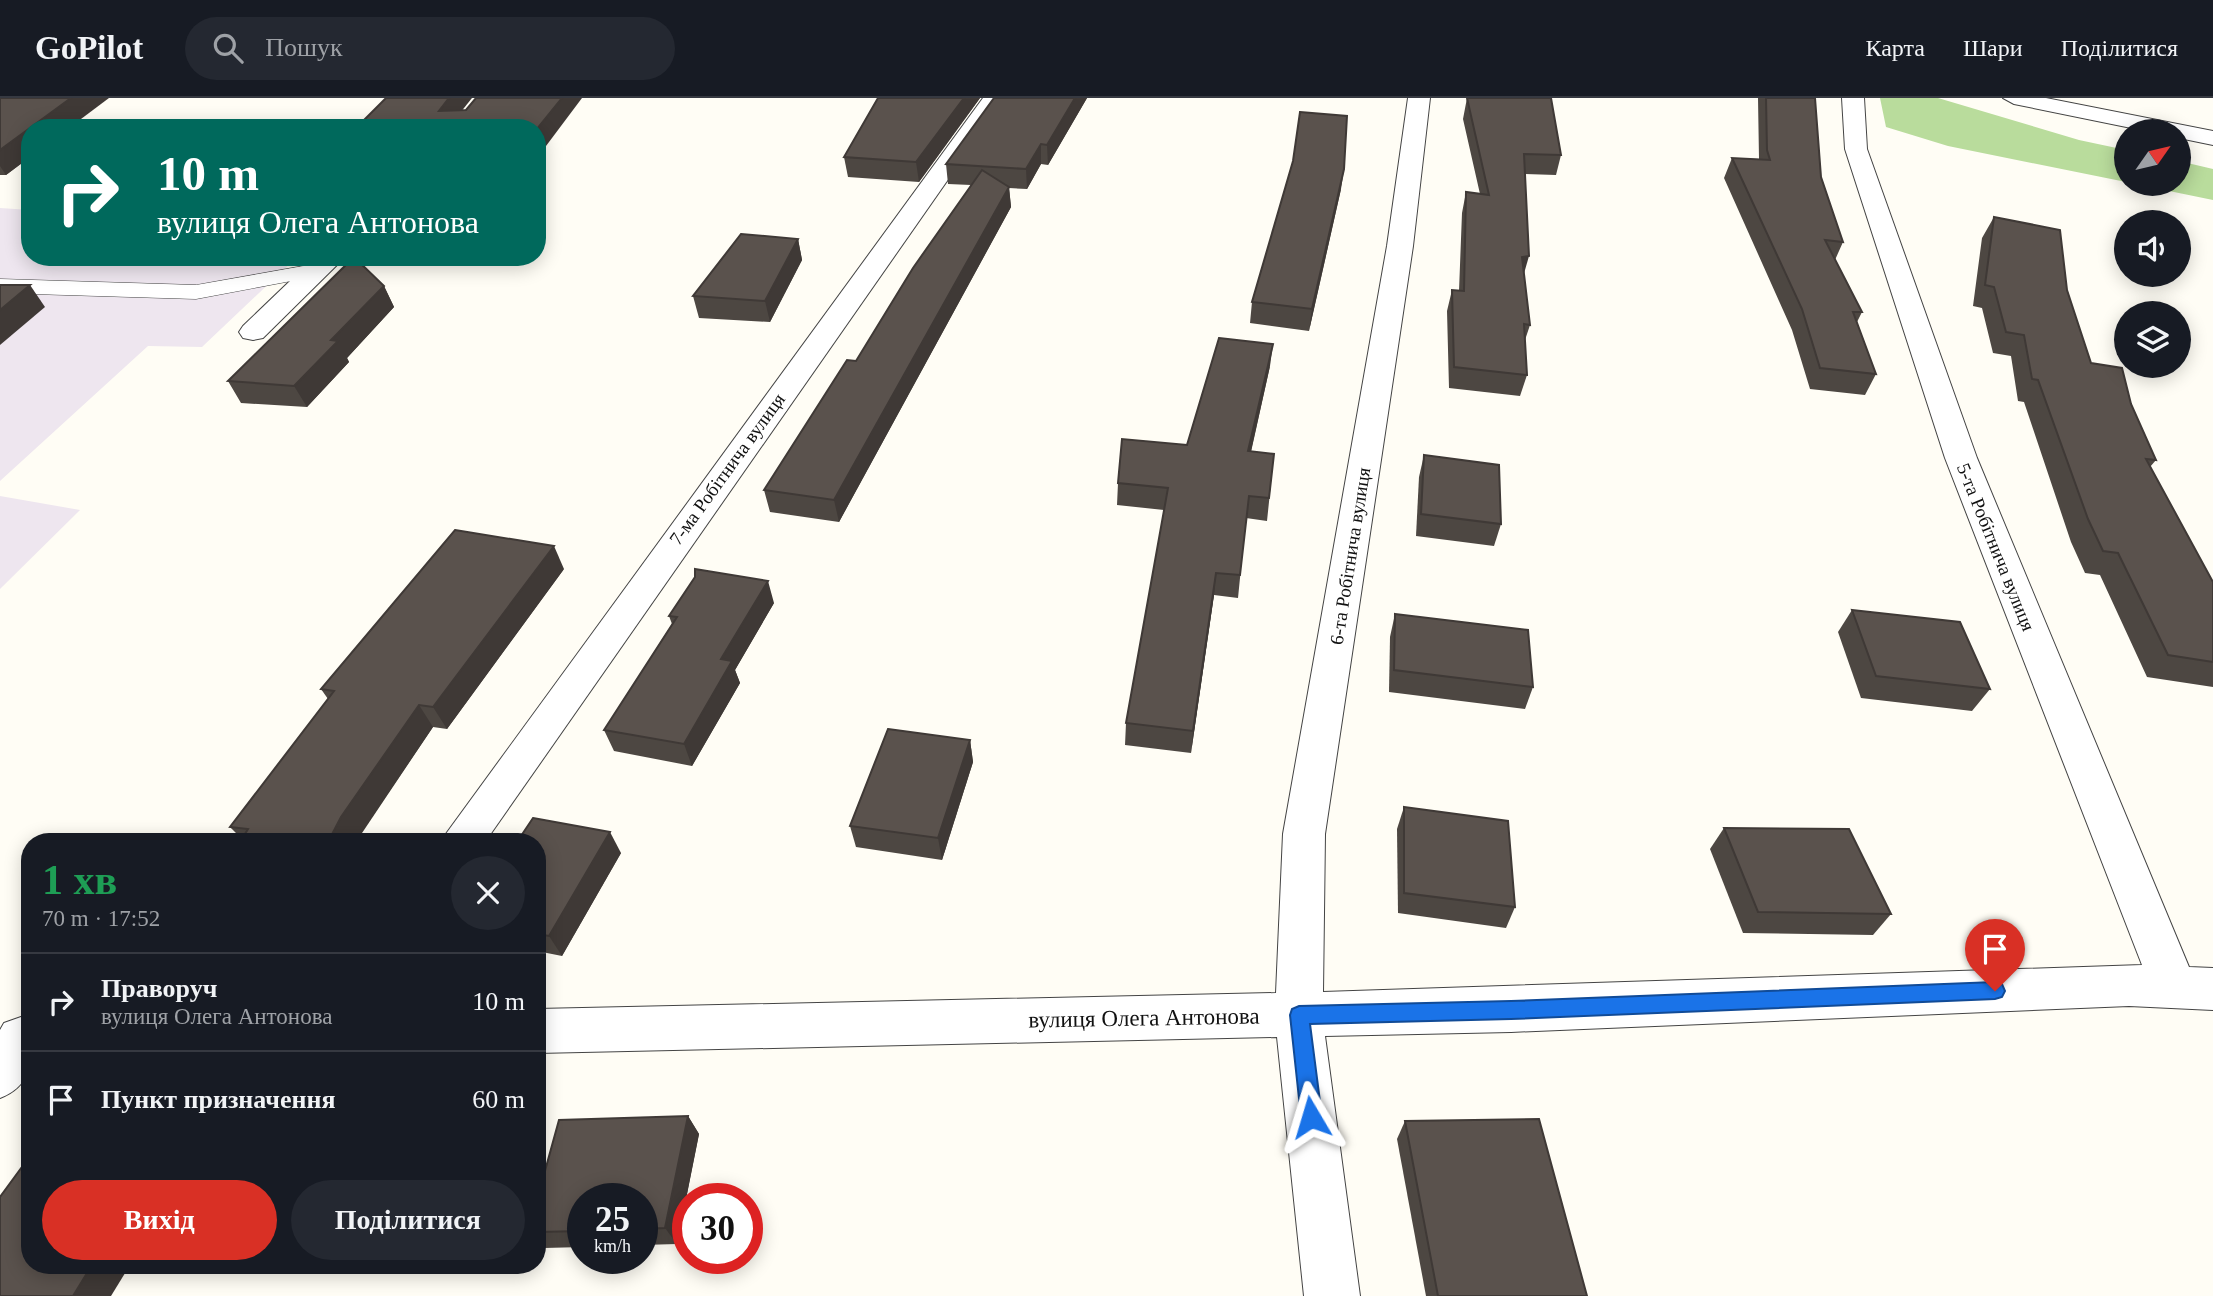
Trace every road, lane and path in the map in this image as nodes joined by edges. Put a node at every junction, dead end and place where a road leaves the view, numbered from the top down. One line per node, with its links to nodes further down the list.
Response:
1 (994, 98): 10 (street, 7-ма Робітнича вулиця)
2 (1419, 98): 12 (street, 6-та Робітнича вулиця)
3 (1853, 98): 11 (street, 5-та Робітнича вулиця)
4 (2014, 98): 5 (street)
5 (2213, 138)
6 (310, 266): 8 (lane)
7 (320, 266): 9 (street)
8 (0, 286)
9 (253, 332)
10 (467, 833)
11 (2193, 987): 12 (street, вулиця Олега Антонова)
12 (1299, 1015): 13 (street, вулиця Олега Антонова); 14 (street, 6-та Робітнича вулиця)
13 (546, 1031)
14 (1332, 1296)

